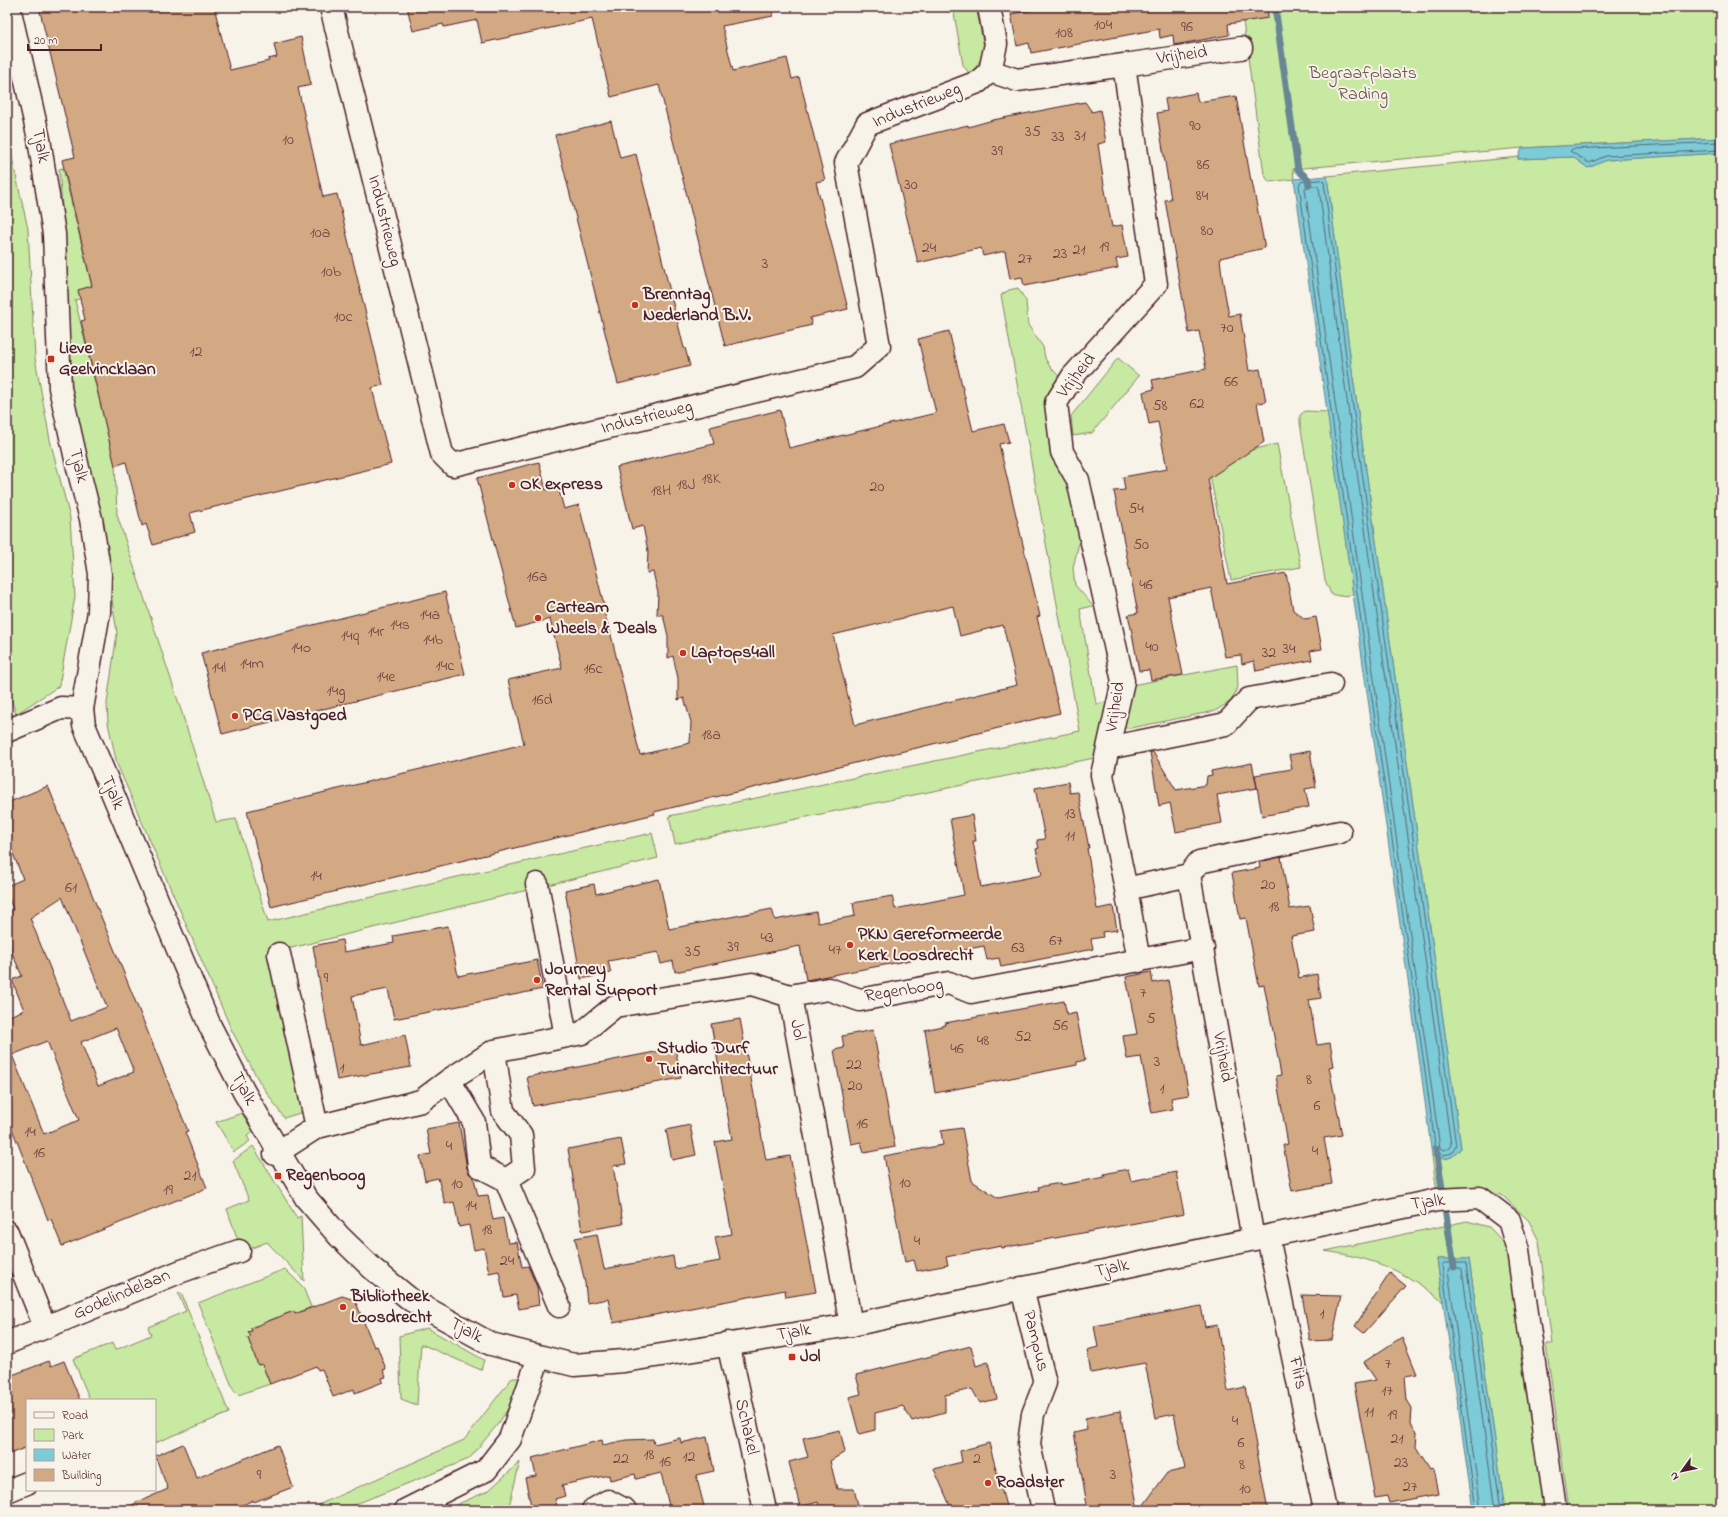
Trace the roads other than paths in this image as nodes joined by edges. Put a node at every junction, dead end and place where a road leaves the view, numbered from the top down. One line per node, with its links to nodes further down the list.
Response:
1 (9, 7): 8 (street, Tjalk)
2 (331, 7): 6 (street, Industrieweg)
3 (990, 7): 6 (street)
4 (1241, 48): 5 (street, Vrijheid)
5 (1124, 65): 6 (street, Vrijheid); 10 (street, Vrijheid)
6 (990, 71)
7 (1331, 684): 10 (street, Vrijheid)
8 (82, 709): 9 (street); 23 (street, Tjalk)
9 (7, 731)
10 (1108, 748): 14 (street, Vrijheid)
11 (1340, 832): 12 (street)
12 (1189, 875): 14 (street); 15 (street, Vrijheid)
13 (537, 884): 19 (street)
14 (1126, 889): 17 (street, Vrijheid)
15 (1203, 948): 17 (street, Regenboog); 26 (street, Vrijheid)
16 (279, 954): 22 (street)
17 (1139, 961): 18 (street, Regenboog)
18 (790, 996): 19 (street, Regenboog); 30 (street, Jol)
19 (566, 1036): 20 (street, Regenboog)
20 (494, 1051): 21 (street, Regenboog); 24 (street)
21 (449, 1080): 22 (street, Regenboog); 24 (street)
22 (317, 1127): 23 (street, Regenboog)
23 (277, 1153): 34 (street, Tjalk)
24 (506, 1180): 29 (street)
25 (7, 1232): 31 (street)
26 (1261, 1238): 28 (street, Tjalk); 42 (street, Flits); 43 (street, Tjalk)
27 (239, 1251): 31 (street, Godelindelaan)
28 (1022, 1288): 30 (street, Tjalk); 41 (street, Pampus)
29 (559, 1306)
30 (851, 1324): 33 (street, Tjalk)
31 (45, 1327): 32 (street, Godelindelaan)
32 (7, 1343)
33 (728, 1343): 34 (street, Tjalk); 40 (street, Schakel)
34 (539, 1357): 37 (street)
35 (26, 1483): 36 (street)
36 (7, 1491)
37 (406, 1510)
38 (593, 1510): 39 (street)
39 (625, 1510)
40 (765, 1510)
41 (1043, 1510)
42 (1325, 1510)
43 (1555, 1510)

